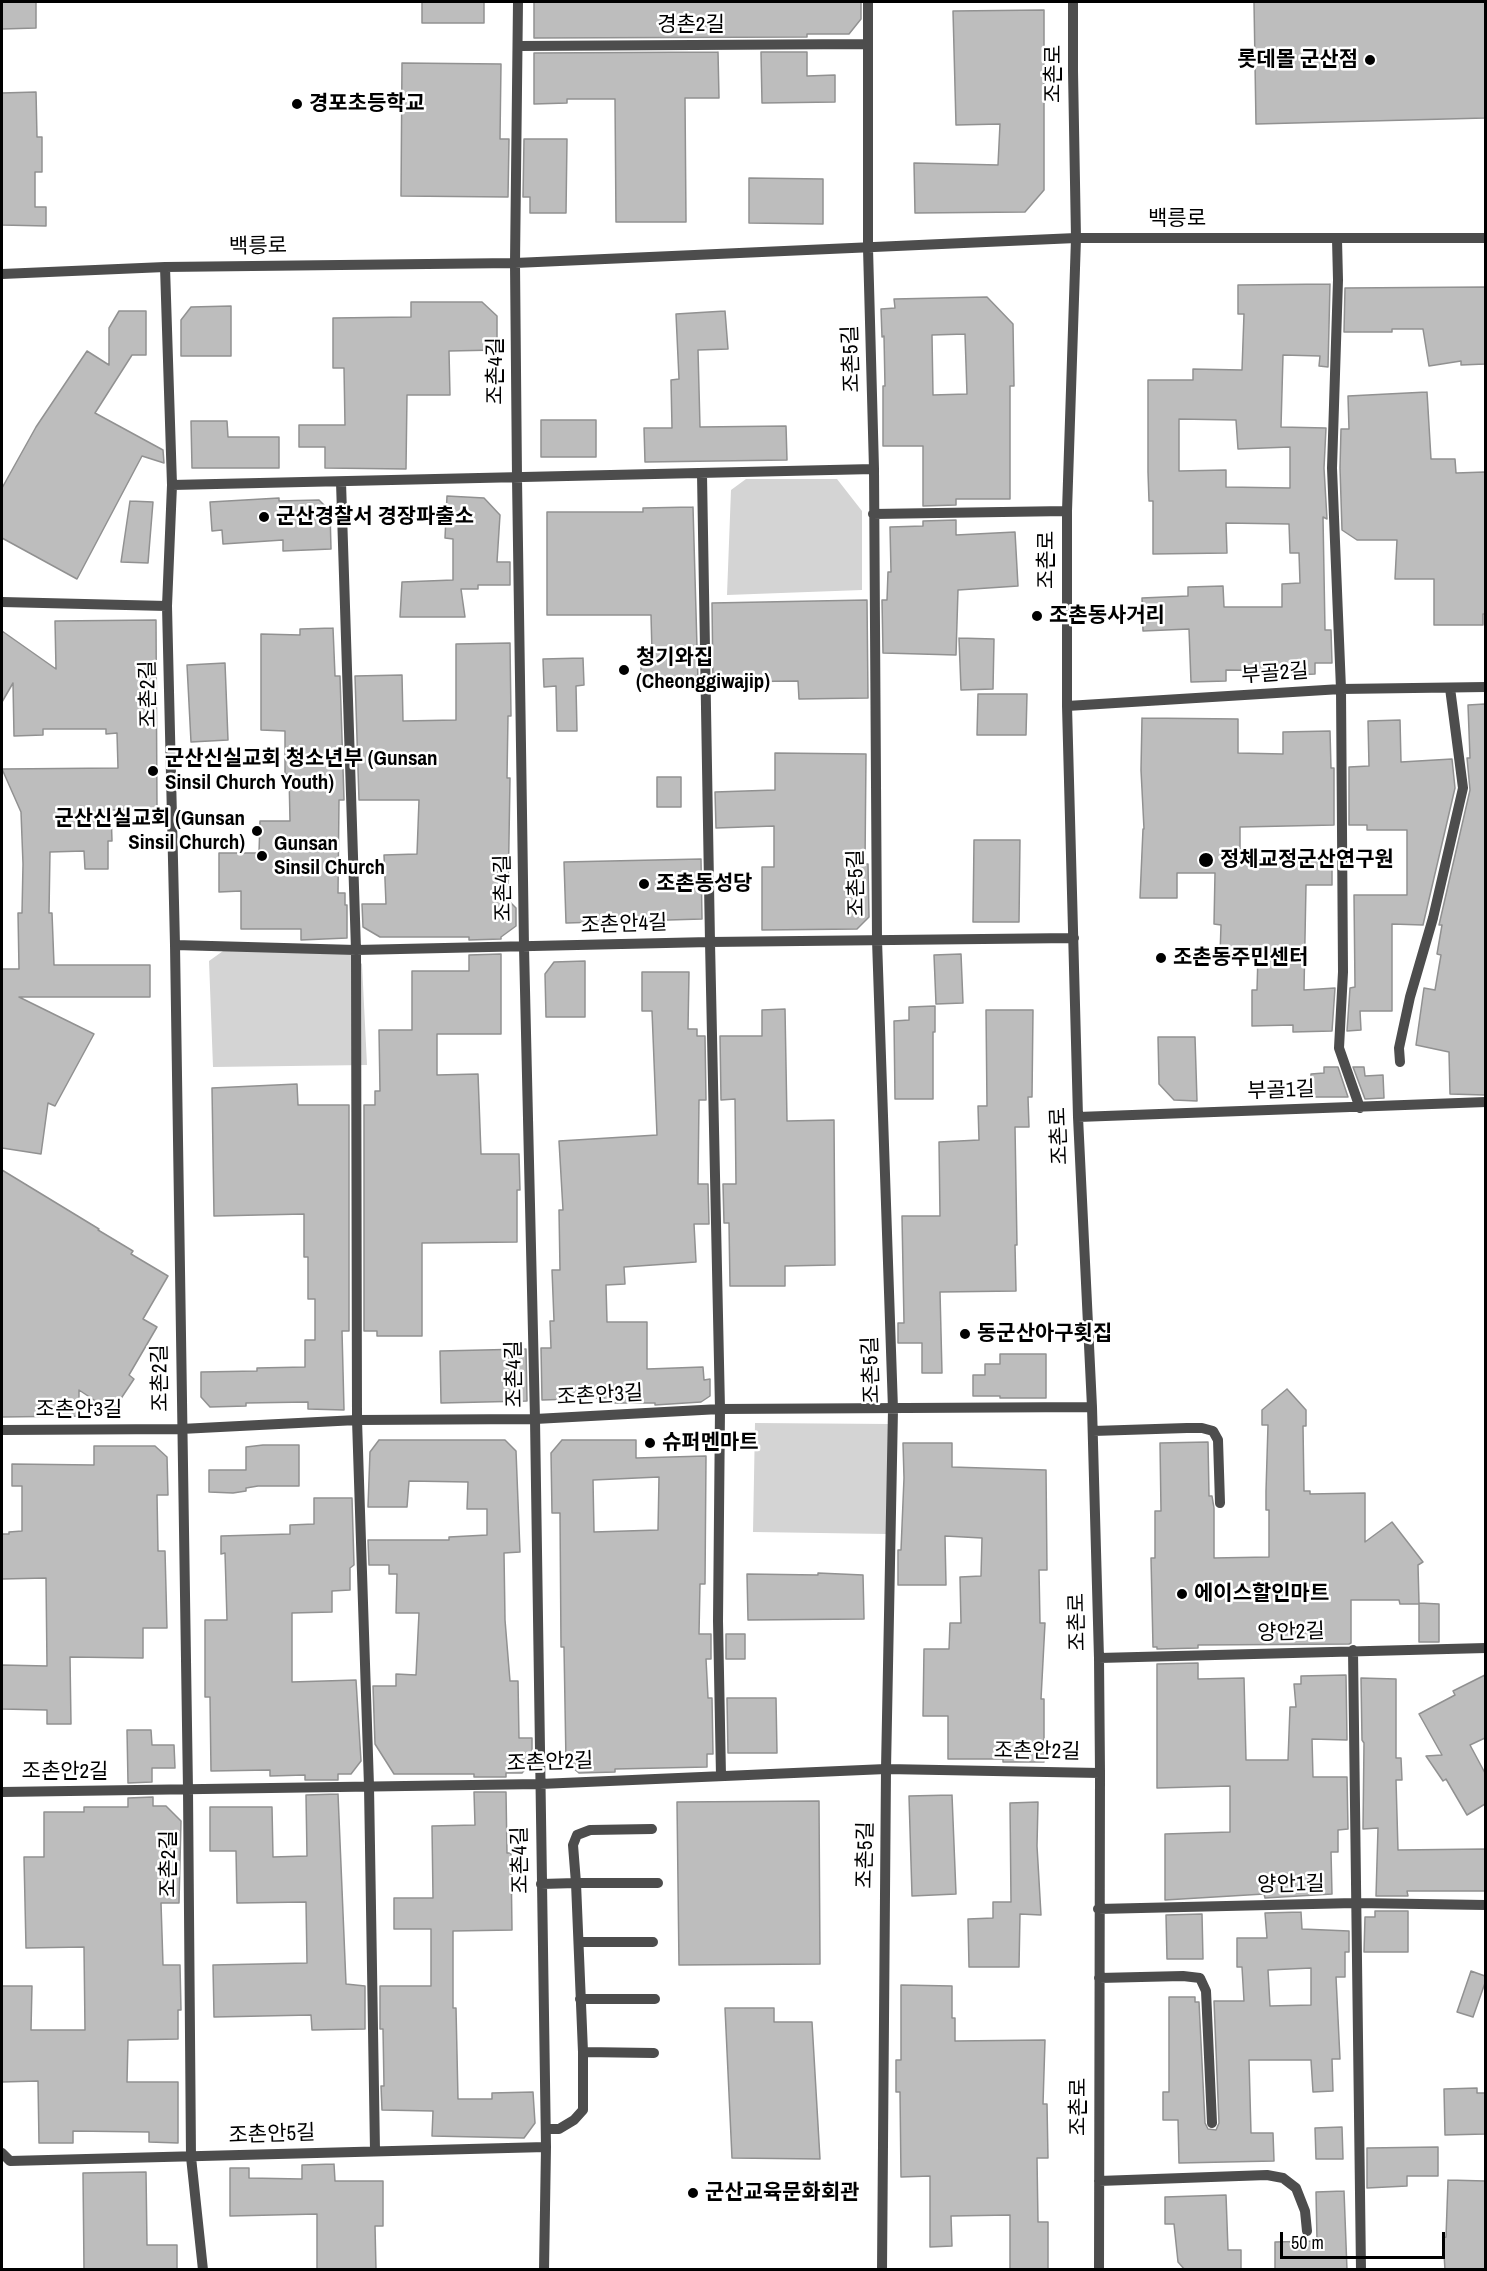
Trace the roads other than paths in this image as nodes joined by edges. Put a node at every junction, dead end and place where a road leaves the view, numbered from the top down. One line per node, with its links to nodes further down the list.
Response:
1 (518, 2): 5 (street)
2 (867, 2): 4 (street)
3 (1073, 2): 6 (street, 조촌로)
4 (867, 44): 5 (street, 경촌2길); 9 (street)
5 (519, 46): 10 (street)
6 (1076, 238): 8 (street, 백릉로); 9 (street, 백릉로); 18 (street, 조촌로)
7 (1485, 238): 8 (street, 백릉로)
8 (1337, 239): 24 (street)
9 (868, 248): 10 (street, 백릉로); 13 (street, 조촌5길)
10 (515, 263): 11 (street, 백릉로); 15 (street, 조촌4길)
11 (165, 267): 12 (street, 백릉로); 17 (street, 조촌2길)
12 (2, 274)
13 (874, 469): 14 (street); 19 (street, 조촌5길)
14 (702, 474): 15 (street); 28 (street)
15 (517, 478): 16 (street); 30 (street, 조촌4길)
16 (341, 482): 17 (street); 31 (street)
17 (172, 485): 21 (street, 조촌2길)
18 (1067, 511): 19 (street); 25 (street, 조촌로)
19 (873, 514): 27 (street, 조촌5길)
20 (2, 602): 21 (street)
21 (167, 606): 29 (street, 조촌2길)
22 (1450, 687): 23 (street, 부골2길); 24 (street, 부골2길); 32 (street)
23 (1485, 687)
24 (1341, 689): 25 (street, 부골2길); 34 (street)
25 (1067, 706): 26 (street, 조촌로)
26 (1074, 938): 27 (street, 조촌안4길); 35 (street, 조촌로)
27 (877, 940): 28 (street, 조촌안4길); 38 (street, 조촌5길)
28 (710, 942): 30 (street, 조촌안4길); 37 (street)
29 (175, 945): 31 (street, 조촌안4길); 41 (street, 조촌2길)
30 (524, 947): 31 (street, 조촌안4길); 39 (street, 조촌4길)
31 (356, 950): 40 (street)
32 (1400, 1062)
33 (1485, 1102): 34 (street, 부골1길)
34 (1360, 1108): 35 (street, 부골1길)
35 (1078, 1117): 36 (street, 조촌로)
36 (1092, 1407): 38 (street, 조촌안3길); 43 (street, 조촌로)
37 (720, 1409): 38 (street, 조촌안3길); 39 (street, 조촌안3길); 50 (street)
38 (894, 1409): 48 (street, 조촌5길)
39 (536, 1419): 40 (street, 조촌안3길); 51 (street, 조촌4길)
40 (357, 1420): 41 (street, 조촌안3길); 52 (street)
41 (181, 1429): 42 (street, 조촌안3길); 53 (street, 조촌2길)
42 (2, 1430)
43 (1093, 1431): 44 (street); 47 (street, 조촌로)
44 (1220, 1503)
45 (1485, 1648): 46 (street, 양안2길)
46 (1353, 1650): 47 (street, 양안2길); 59 (street)
47 (1099, 1658): 49 (street, 조촌로)
48 (886, 1769): 49 (street, 조촌안2길); 50 (street, 조촌안2길); 79 (street, 조촌5길)
49 (1100, 1773): 61 (street, 조촌로)
50 (721, 1776): 51 (street, 조촌안2길)
51 (540, 1784): 52 (street, 조촌안2길); 58 (street, 조촌4길)
52 (369, 1786): 53 (street, 조촌안2길); 72 (street)
53 (188, 1790): 54 (street, 조촌안2길); 74 (street, 조촌2길)
54 (2, 1792)
55 (652, 1829): 56 (street)
56 (576, 1883): 57 (street); 58 (street); 62 (street)
57 (658, 1883)
58 (541, 1884): 70 (street, 조촌4길)
59 (1355, 1903): 60 (street, 양안1길); 61 (street, 양안1길); 81 (street)
60 (1485, 1905)
61 (1098, 1909): 64 (street, 조촌로)
62 (579, 1942): 63 (street); 65 (street)
63 (653, 1942)
64 (1099, 1978): 69 (street); 75 (street, 조촌로)
65 (580, 1999): 66 (street); 67 (street)
66 (655, 1999)
67 (583, 2052): 68 (street); 70 (street)
68 (654, 2053)
69 (1212, 2123)
70 (546, 2130): 71 (street, 조촌4길)
71 (546, 2147): 72 (street, 조촌안5길); 78 (street, 조촌4길)
72 (375, 2151): 74 (street, 조촌안5길)
73 (2, 2153): 74 (street, 조촌안5길)
74 (191, 2157): 77 (street, 조촌2길)
75 (1099, 2181): 76 (street); 80 (street, 조촌로)
76 (1307, 2231)
77 (202, 2270)
78 (544, 2270)
79 (882, 2270)
80 (1099, 2270)
81 (1361, 2270)

